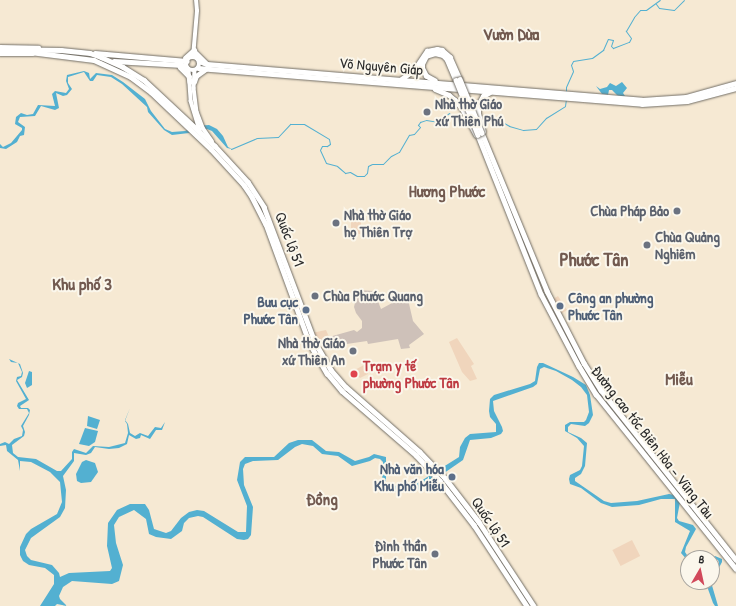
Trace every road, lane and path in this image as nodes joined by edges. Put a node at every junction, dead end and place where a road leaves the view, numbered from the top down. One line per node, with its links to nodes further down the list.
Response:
1 (196, 0): 3 (main road)
2 (0, 50): 5 (highway); 5 (highway)
3 (194, 50): 4 (main road); 7 (highway); 11 (highway)
4 (193, 57): 8 (highway); 9 (highway, Võ Nguyên Giáp)
5 (103, 58): 6 (highway); 7 (highway); 24 (highway, Quốc lộ 51)
6 (109, 61): 10 (highway); 24 (highway, Quốc lộ 51)
7 (178, 61): 8 (highway)
8 (187, 61): 12 (highway)
9 (199, 61): 11 (highway, Võ Nguyên Giáp); 13 (highway)
10 (175, 65): 12 (highway); 16 (highway)
11 (207, 66): 13 (highway, Võ Nguyên Giáp); 15 (highway, Võ Nguyên Giáp); 16 (highway); 19 (highway, Võ Nguyên Giáp)
12 (188, 69): 13 (highway, Võ Nguyên Giáp); 16 (main road)
13 (197, 69): 16 (main road)
14 (458, 79): 15 (highway); 17 (highway); 26 (highway, bridge)
15 (400, 80): 17 (highway, Võ Nguyên Giáp)
16 (192, 82): 25 (main road)
17 (438, 83): 22 (highway, Võ Nguyên Giáp)
18 (736, 83): 23 (highway)
19 (428, 86): 21 (highway, Võ Nguyên Giáp); 28 (highway, bridge)
20 (736, 88): 23 (highway)
21 (490, 92): 22 (highway, Võ Nguyên Giáp); 26 (highway, bridge)
22 (562, 96): 23 (highway)
23 (569, 96)
24 (190, 126): 25 (highway, Quốc lộ 51)
25 (200, 132): 27 (highway, Quốc lộ 51)
26 (481, 132): 28 (highway)
27 (207, 140): 29 (highway, Quốc lộ 51); 29 (highway, Quốc lộ 51)
28 (486, 148): 30 (highway, Đường cao tốc Biên Hòa – Vũng Tàu); 31 (highway, Đường cao tốc Biên Hòa – Vũng Tàu)
29 (352, 396): 32 (highway, Quốc lộ 51)
30 (736, 560)
31 (736, 569)
32 (514, 584): 33 (highway, Quốc lộ 51); 34 (highway)
33 (527, 606)
34 (534, 606)

